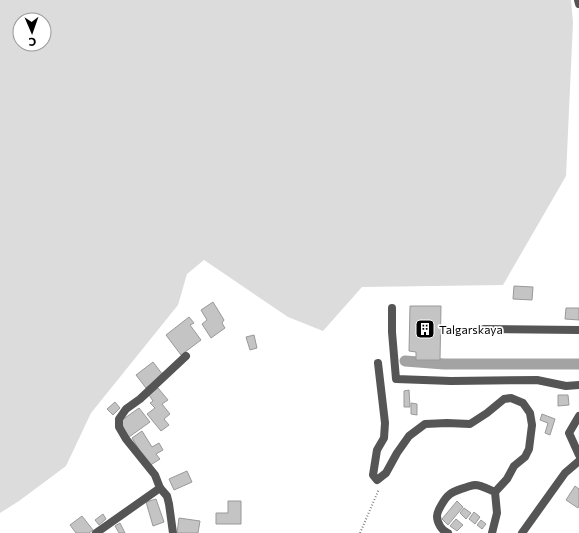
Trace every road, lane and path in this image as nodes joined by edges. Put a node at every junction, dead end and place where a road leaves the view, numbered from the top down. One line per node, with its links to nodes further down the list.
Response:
1 (578, 0): 2 (street)
2 (579, 4)
3 (392, 308): 8 (street)
4 (484, 329): 5 (street)
5 (579, 330)
6 (186, 356): 13 (street)
7 (378, 364): 12 (street)
8 (579, 385)
9 (579, 416): 10 (street)
10 (579, 455)
11 (579, 461): 20 (street)
12 (386, 473): 14 (street); 17 (path)
13 (160, 488): 15 (street); 16 (street)
14 (495, 492): 18 (street); 19 (street)
15 (96, 533)
16 (172, 533)
17 (360, 533)
18 (448, 533)
19 (492, 533)
20 (522, 533)

